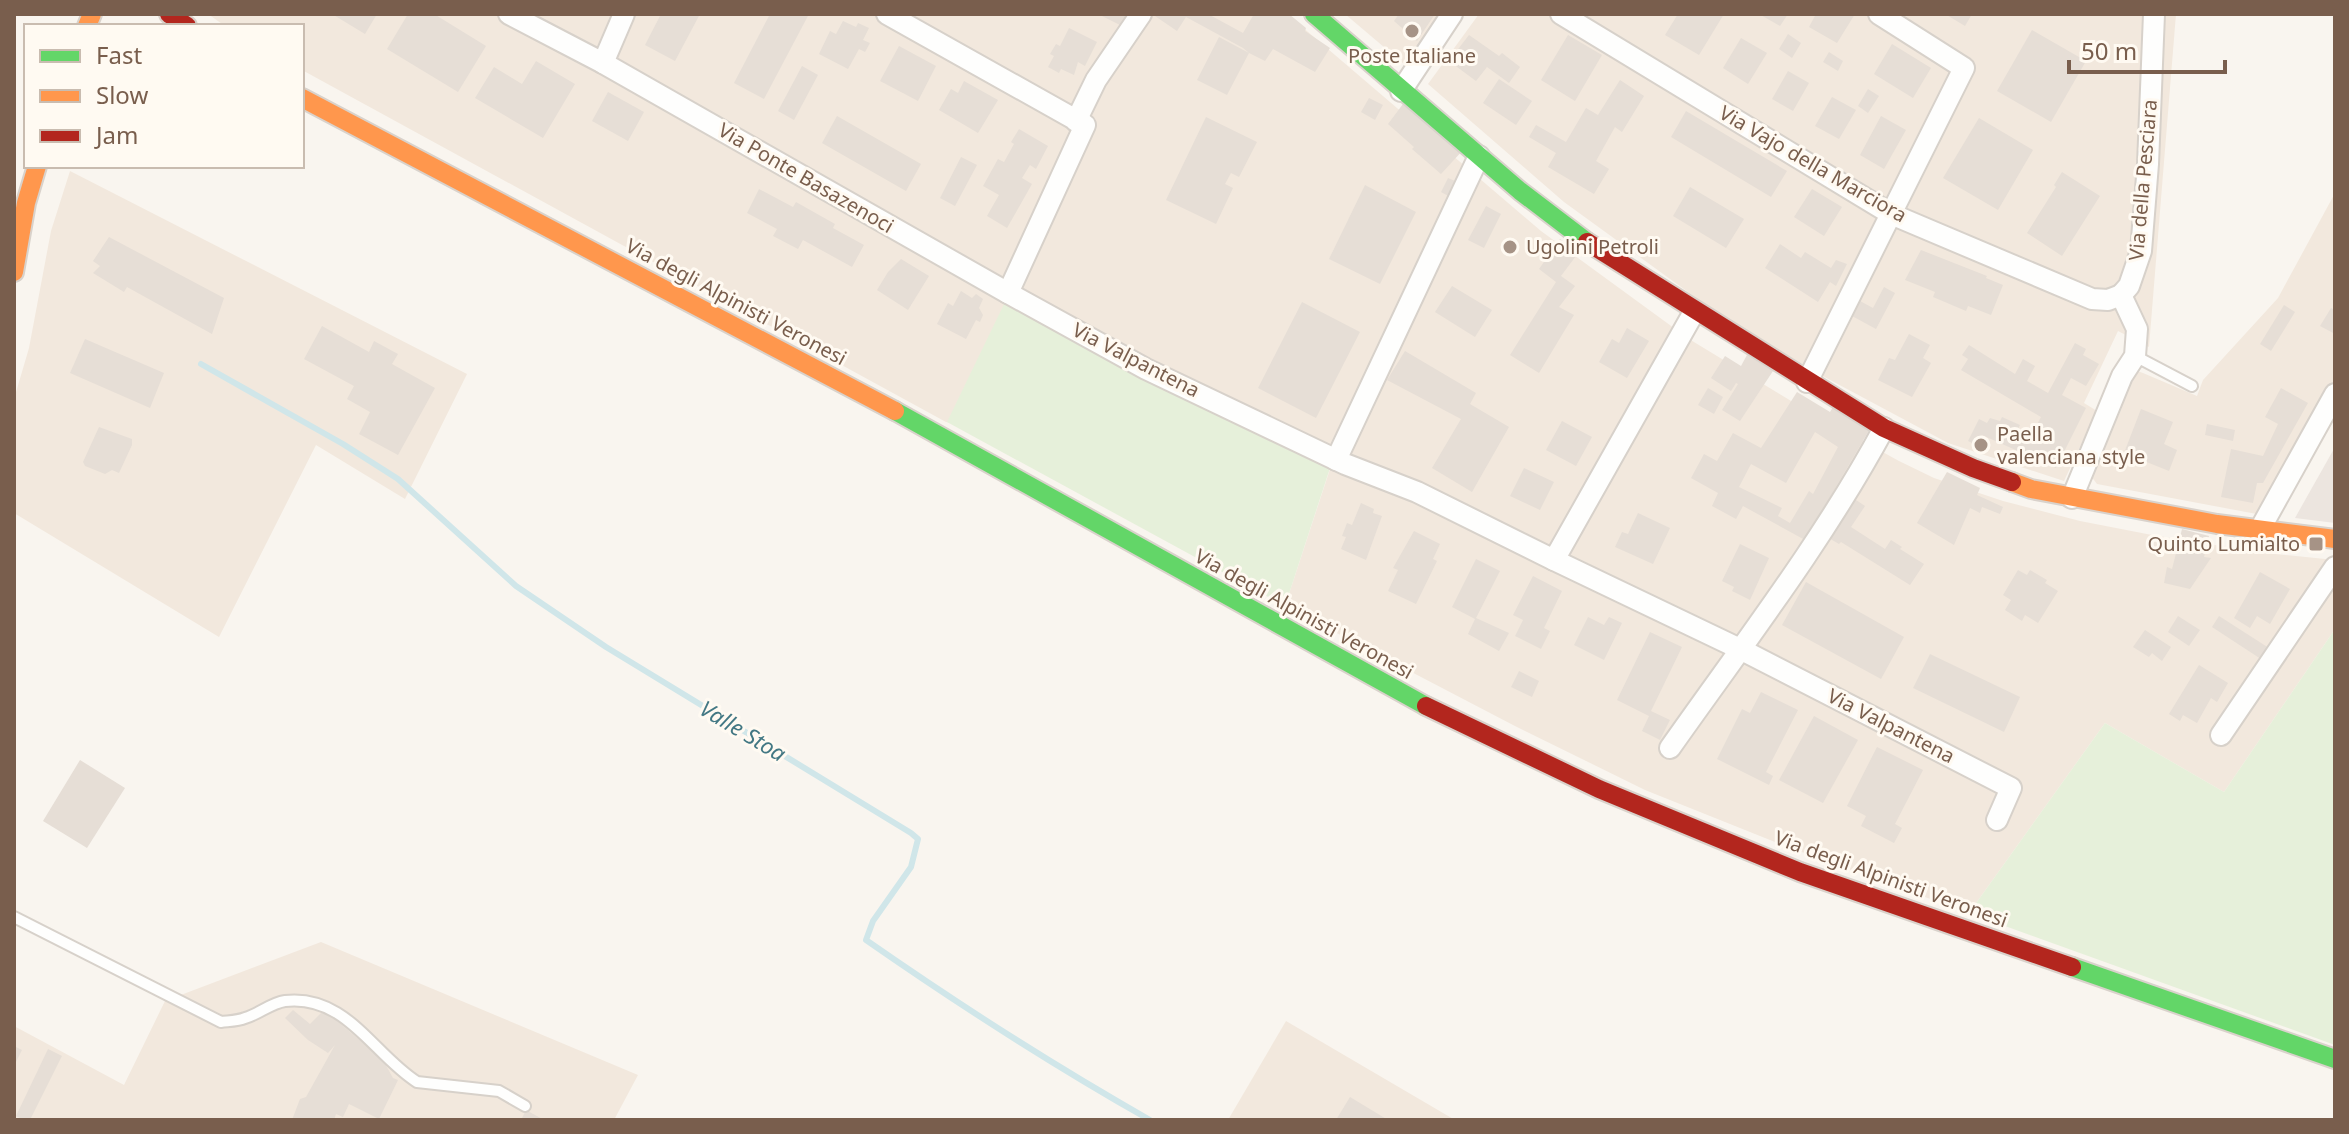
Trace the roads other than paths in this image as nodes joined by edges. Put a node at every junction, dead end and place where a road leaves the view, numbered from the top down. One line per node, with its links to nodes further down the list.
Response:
1 (509, 14): 10 (street, Via Ponte Basazenoci)
2 (624, 14): 10 (street)
3 (887, 14): 13 (street)
4 (1141, 14): 13 (street)
5 (1314, 14): 11 (main road)
6 (1452, 14): 11 (street)
7 (1561, 14): 16 (street, Via Vajo della Marciora)
8 (1879, 14): 16 (street)
9 (2154, 14): 19 (street, Via della Pesciara)
10 (603, 63): 18 (street, Via Ponte Basazenoci)
11 (1401, 91): 14 (main road)
12 (304, 99): 37 (main road, Via degli Alpinisti Veronesi)
13 (1076, 121): 18 (street)
14 (1479, 156): 20 (main road); 26 (street)
15 (36, 168): 17 (main road)
16 (1891, 214): 19 (street, Via Vajo della Marciora); 22 (street)
17 (14, 272)
18 (1008, 293): 26 (street, Via Valpantena)
19 (2121, 295): 21 (street)
20 (1694, 312): 22 (main road); 30 (street)
21 (2135, 356): 23 (lane); 27 (street)
22 (1807, 382): 25 (main road)
23 (2192, 386)
24 (2335, 394): 28 (street)
25 (1884, 428): 27 (main road); 32 (street)
26 (1336, 460): 30 (street, Via Valpantena)
27 (2072, 498): 28 (main road)
28 (2259, 531): 29 (main road)
29 (2335, 539)
30 (1554, 560): 32 (street, Via Valpantena)
31 (2335, 567): 33 (street)
32 (1740, 649): 34 (street); 35 (street, Via Valpantena)
33 (2221, 735)
34 (1670, 748)
35 (1997, 820)
36 (14, 917): 38 (lane)
37 (2335, 1059)
38 (525, 1106)

